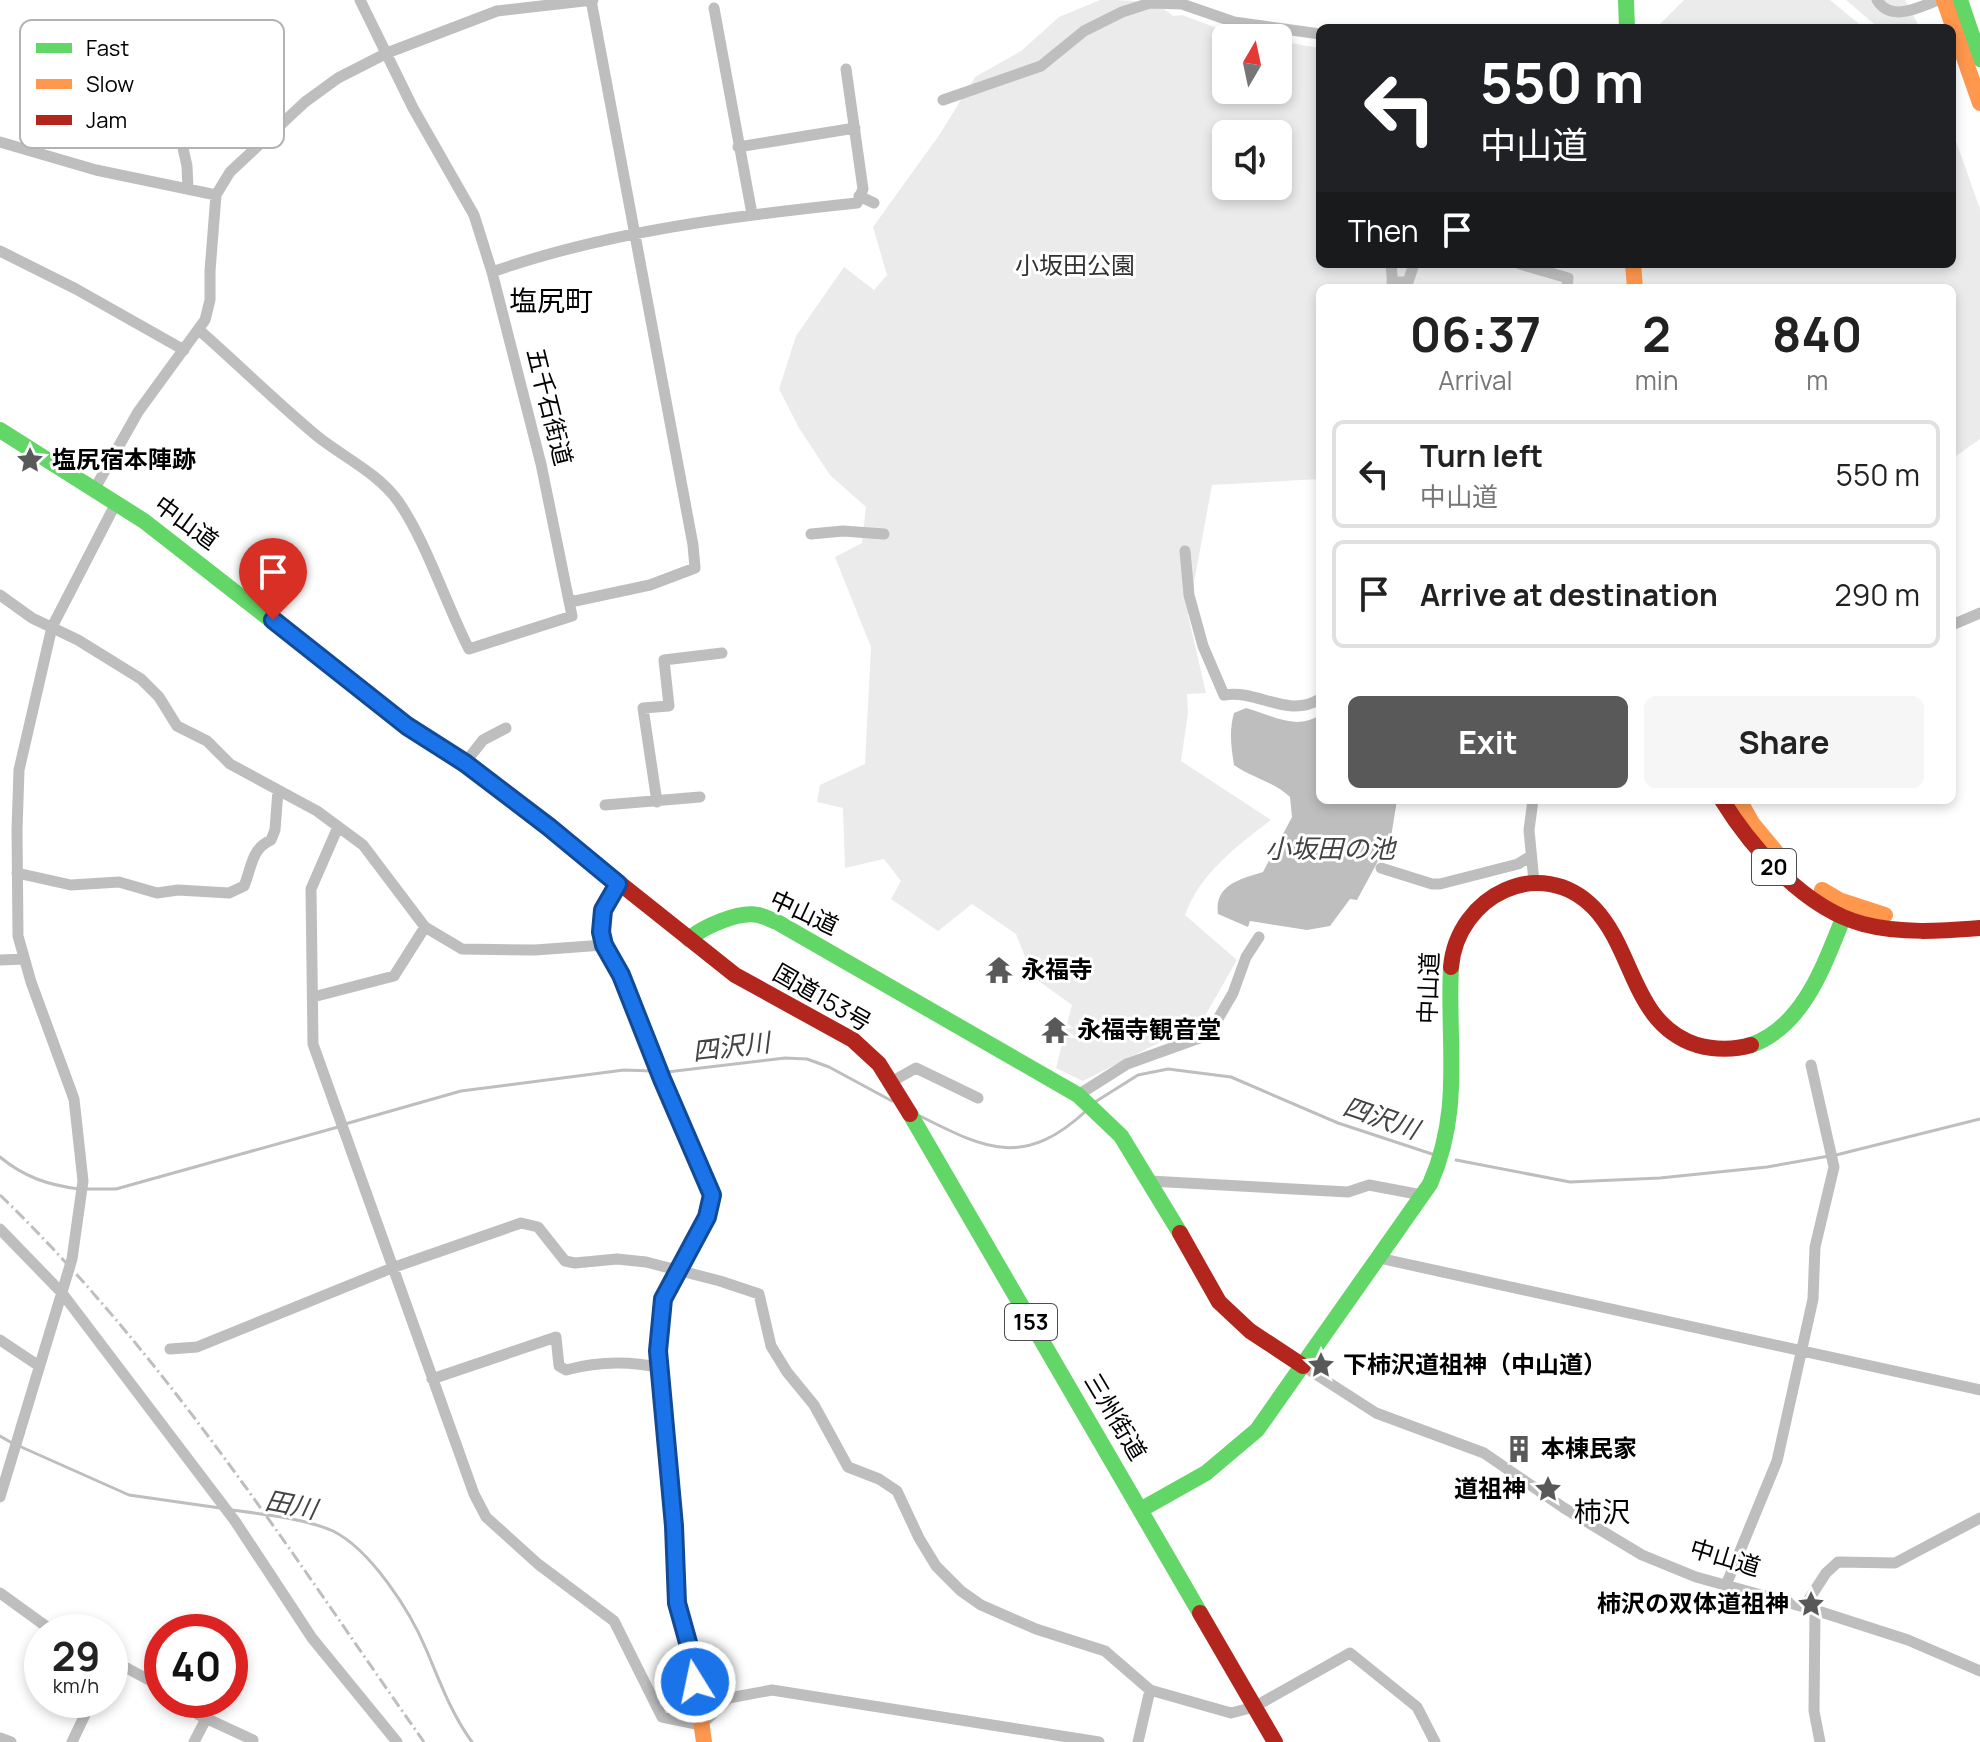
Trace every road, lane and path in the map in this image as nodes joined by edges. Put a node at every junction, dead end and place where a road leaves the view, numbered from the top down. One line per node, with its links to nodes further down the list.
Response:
1 (360, 0): 13 (street, 五千石街道)
2 (592, 0): 13 (street); 29 (street)
3 (1626, 0): 9 (main road)
4 (1877, 0): 5 (street)
5 (1938, 0)
6 (1944, 0): 10 (main road)
7 (1960, 0): 14 (main road)
8 (714, 8): 21 (street)
9 (1627, 24)
10 (1952, 24)
11 (1316, 33): 16 (street)
12 (1956, 34): 17 (main road)
13 (387, 53): 18 (street); 33 (street, 五千石街道)
14 (1980, 59)
15 (846, 69): 19 (street)
16 (943, 100)
17 (1980, 103)
18 (284, 122)
19 (855, 128): 21 (street); 26 (street)
20 (0, 142): 24 (street)
21 (738, 147): 28 (street)
22 (183, 148): 24 (street)
23 (256, 148): 25 (street)
24 (188, 188): 25 (street)
25 (216, 195): 36 (street)
26 (859, 196): 27 (street); 28 (street)
27 (874, 203)
28 (752, 214): 29 (street)
29 (635, 235): 33 (street); 45 (street)
30 (0, 251): 37 (street)
31 (1413, 268): 34 (street)
32 (1528, 268): 35 (street)
33 (492, 272): 45 (street, 五千石街道)
34 (1397, 284)
35 (1567, 284)
36 (199, 330): 37 (street); 45 (street, 五千石街道)
37 (184, 350): 39 (street)
38 (0, 430): 39 (main road, 中山道 / 153)
39 (94, 490): 40 (main road, 中山道 / 153)
40 (116, 503): 48 (street); 52 (main road, 中山道 / 153)
41 (811, 534): 42 (street)
42 (884, 534)
43 (1185, 551): 50 (street)
44 (0, 595): 48 (street)
45 (569, 599)
46 (1980, 613): 47 (street)
47 (1956, 623)
48 (52, 627): 53 (street); 63 (street)
49 (722, 653): 55 (street)
50 (1316, 701)
51 (506, 728): 52 (street)
52 (465, 763): 65 (main road, 中山道 / 153)
53 (278, 790): 60 (street); 63 (street)
54 (700, 797): 55 (street)
55 (657, 802): 59 (street)
56 (1532, 804): 61 (street)
57 (1724, 804): 66 (main road, 20)
58 (1741, 804): 66 (main road, 20)
59 (605, 805)
60 (338, 827): 68 (street); 74 (street)
61 (1531, 856): 62 (street); 64 (street)
62 (1381, 868)
63 (17, 873): 72 (street)
64 (1534, 882): 66 (main road); 82 (main road, 中山道)
65 (618, 884): 70 (main road, 中山道 / 153); 71 (street)
66 (1846, 910): 67 (main road, 20)
67 (1980, 926)
68 (425, 927): 71 (street); 74 (street)
69 (1259, 937): 79 (street)
70 (689, 939): 77 (main road, 国道153号 / 153); 79 (main road, 中山道)
71 (604, 945): 76 (street)
72 (24, 959): 73 (street); 87 (street)
73 (0, 960)
74 (313, 997): 85 (street)
75 (1811, 1065): 90 (street)
76 (659, 1072): 86 (main road)
77 (894, 1086): 78 (street); 80 (main road, 国道153号 / 153)
78 (978, 1098)
79 (1087, 1102): 81 (main road, 中山道)
80 (912, 1118): 97 (main road, 三州街道 / 153)
81 (1150, 1181): 82 (street); 92 (main road, 中山道)
82 (1422, 1195): 84 (main road, 中山道)
83 (0, 1229): 87 (street)
84 (1379, 1258): 90 (street); 92 (main road, 中山道)
85 (392, 1268): 86 (street); 89 (street); 94 (street)
86 (678, 1271): 93 (main road); 104 (street)
87 (62, 1293): 91 (street); 114 (street)
88 (0, 1340): 91 (street)
89 (170, 1349)
90 (1801, 1351): 95 (street); 99 (street)
91 (39, 1366): 96 (street)
92 (1303, 1366): 97 (main road); 99 (street, 中山道)
93 (661, 1368): 94 (street); 108 (main road)
94 (432, 1379): 108 (street)
95 (1980, 1390)
96 (0, 1497)
97 (1142, 1509): 105 (main road, 三州街道 / 153)
98 (1980, 1518): 101 (street)
99 (1726, 1585): 101 (street, 中山道)
100 (0, 1593): 102 (street)
101 (1810, 1608): 103 (street, 中山道); 119 (street)
102 (29, 1614)
103 (1980, 1671)
104 (1150, 1690): 105 (street); 116 (street)
105 (1254, 1707): 117 (main road, 三州街道 / 153); 118 (street)
106 (83, 1718): 111 (street)
107 (206, 1719): 112 (street); 113 (street)
108 (702, 1734): 115 (street)
109 (0, 1738): 110 (street)
110 (11, 1742)
111 (72, 1742)
112 (194, 1742)
113 (252, 1742)
114 (397, 1742)
115 (1099, 1742)
116 (1138, 1742)
117 (1275, 1742)
118 (1435, 1742)
119 (1820, 1742)

